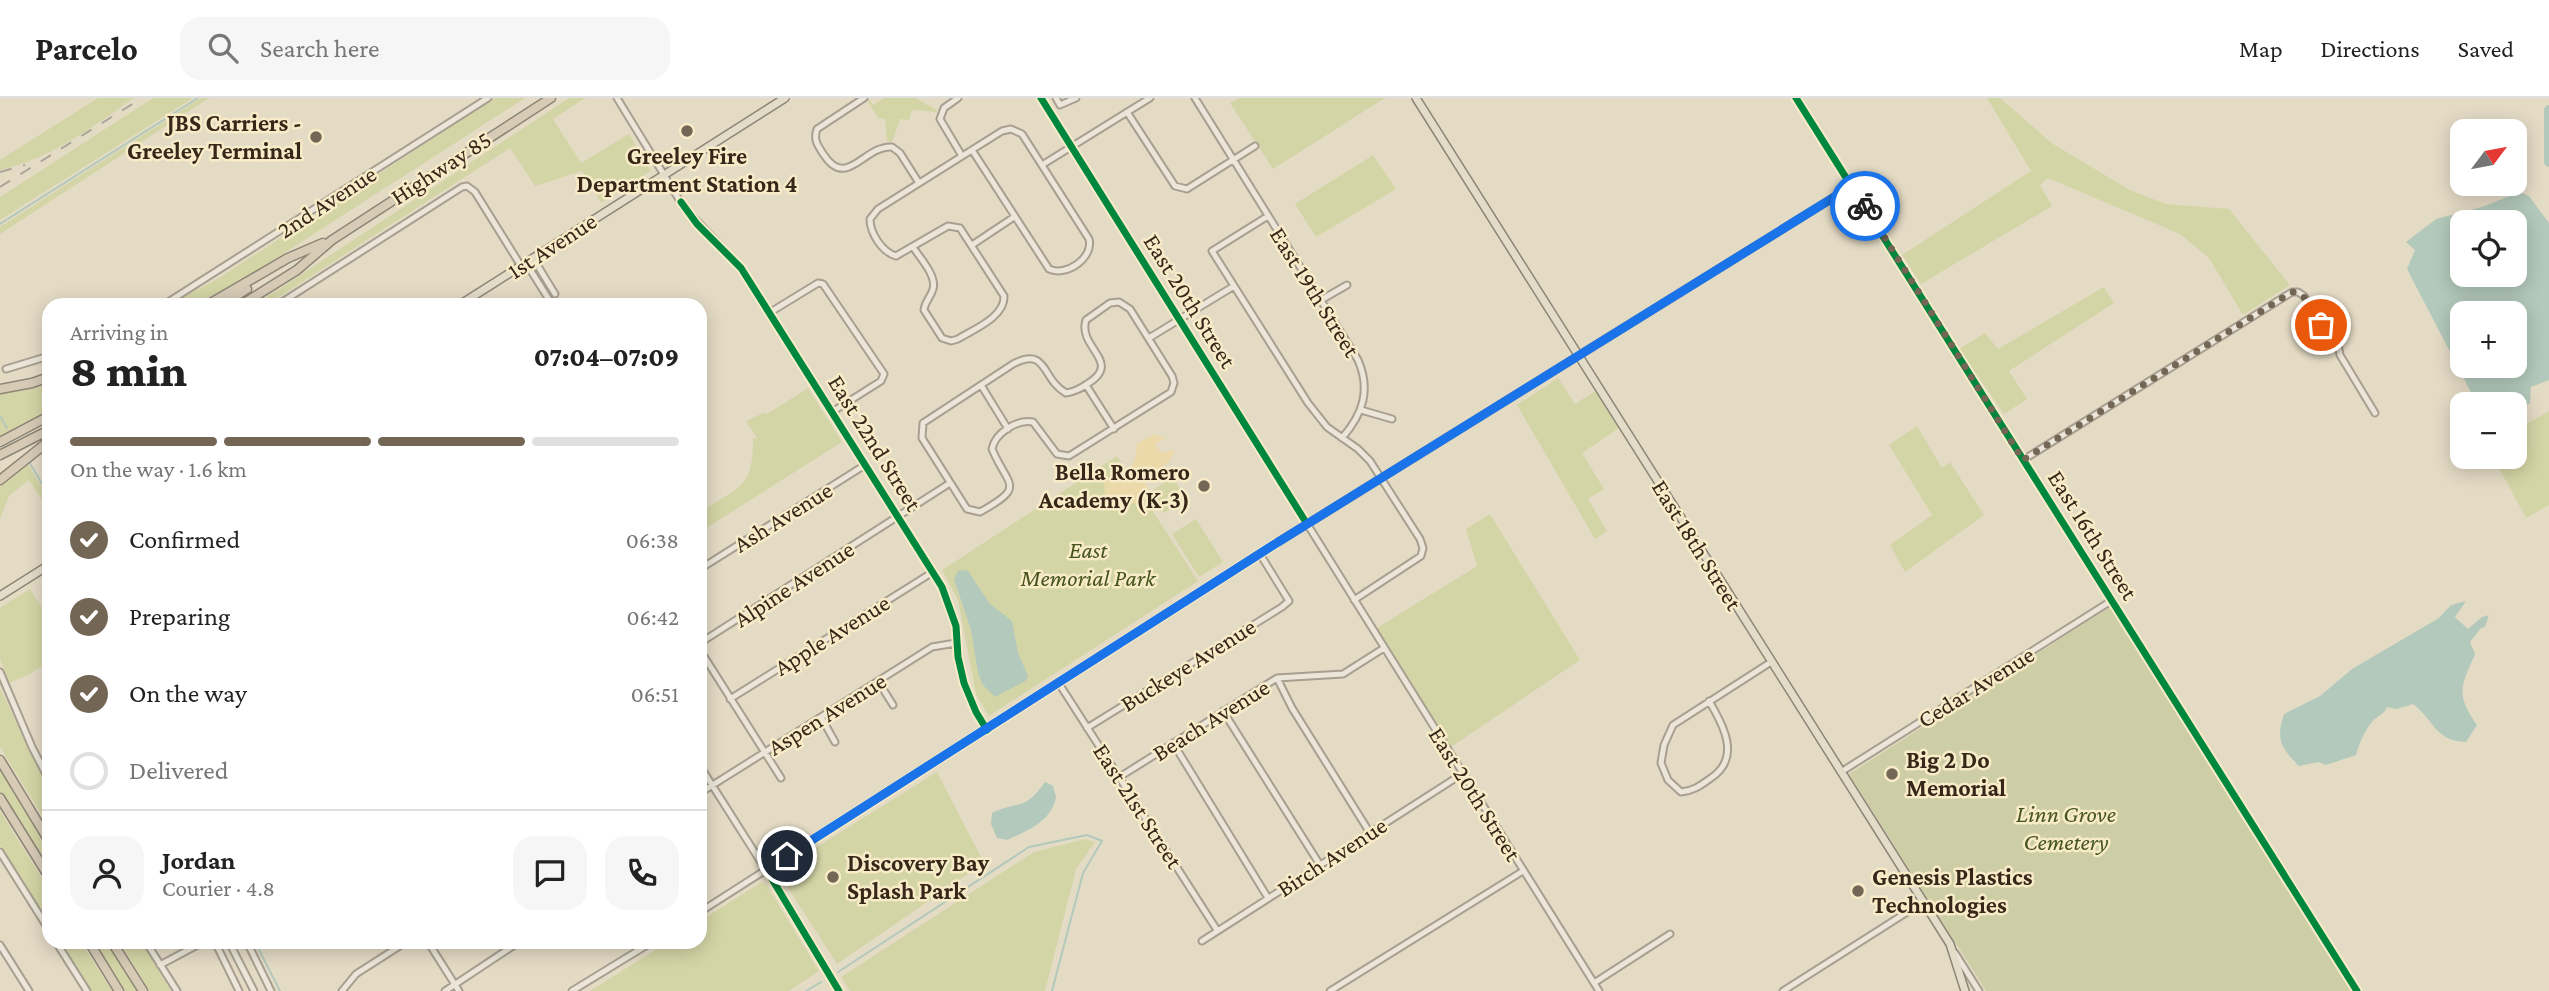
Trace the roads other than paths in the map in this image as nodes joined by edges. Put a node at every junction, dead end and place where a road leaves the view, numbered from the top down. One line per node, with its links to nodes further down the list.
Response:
1 (488, 98): 34 (street, 2nd Avenue)
2 (551, 98): 26 (highway, Highway 85)
3 (617, 98): 21 (street, East 22nd Street)
4 (785, 98): 21 (main road, 1st Avenue)
5 (864, 98): 22 (street)
6 (958, 98): 18 (street)
7 (1041, 98): 15 (street, East 20th Street)
8 (1056, 98): 9 (street)
9 (1076, 98)
10 (1150, 98): 14 (street)
11 (1195, 98): 19 (street, East 19th Street)
12 (1416, 98): 45 (main road, East 18th Street)
13 (1796, 98): 23 (street, East 16th Street)
14 (1127, 113): 15 (street); 19 (street)
15 (1072, 146): 20 (street); 43 (street, East 20th Street)
16 (1255, 146): 19 (street)
17 (972, 150): 18 (street); 20 (street); 25 (street)
18 (962, 156): 22 (street)
19 (1233, 160): 24 (street, East 19th Street)
20 (1042, 166): 25 (street)
21 (664, 175): 29 (main road, 1st Avenue); 42 (street, East 22nd Street)
22 (919, 183): 28 (street)
23 (1852, 186): 45 (street); 64 (street, East 16th Street)
24 (1268, 216): 32 (street); 41 (street, East 19th Street)
25 (1014, 217): 27 (street)
26 (332, 240): 30 (highway, Highway 85); 37 (highway, Highway 85)
27 (972, 245): 28 (street); 28 (street)
28 (913, 247)
29 (527, 262): 33 (street); 38 (street); 39 (main road, 1st Avenue); 40 (street)
30 (268, 272): 35 (highway, Highway 85); 36 (highway)
31 (1347, 285): 41 (street)
32 (1234, 286): 43 (street); 60 (street)
33 (555, 294)
34 (174, 298)
35 (220, 298)
36 (233, 298)
37 (253, 298)
38 (288, 298)
39 (470, 298)
40 (548, 298)
41 (1321, 300): 52 (street, East 19th Street)
42 (769, 313): 53 (street, East 22nd Street); 53 (street)
43 (1179, 320): 44 (street); 70 (street, East 20th Street)
44 (1149, 338): 50 (street); 58 (street)
45 (1578, 355): 66 (street); 82 (main road, East 18th Street)
46 (42, 358): 47 (street)
47 (6, 369)
48 (42, 379): 51 (highway)
49 (981, 385): 50 (street); 57 (street); 68 (street)
50 (1086, 385): 58 (street)
51 (0, 389)
52 (1361, 410): 55 (street); 60 (street)
53 (832, 412): 65 (street, East 22nd Street)
54 (2375, 413): 64 (street)
55 (1392, 419)
56 (42, 420): 61 (highway)
57 (1008, 429): 58 (street); 68 (street)
58 (1114, 429)
59 (42, 433): 63 (highway)
60 (1342, 438): 66 (street)
61 (0, 442)
62 (42, 447): 67 (highway)
63 (0, 455)
64 (2023, 460): 77 (street, East 16th Street)
65 (865, 465): 69 (street, East 22nd Street); 72 (street, Ash Avenue)
66 (1381, 479): 70 (street); 76 (street)
67 (0, 480)
68 (950, 483): 69 (street, Alpine Avenue)
69 (898, 516): 74 (street, East 22nd Street); 78 (street, Alpine Avenue)
70 (1307, 524): 71 (street); 76 (street, East 20th Street)
71 (1260, 554): 86 (street); 92 (street, Buckeye Avenue)
72 (707, 565)
73 (42, 569): 75 (main road)
74 (933, 572): 79 (street, East 22nd Street); 87 (street, Apple Avenue)
75 (0, 596)
76 (1354, 600): 80 (street, East 20th Street)
77 (2111, 601): 99 (street, Cedar Avenue); 156 (street, East 16th Street)
78 (707, 639)
79 (956, 643): 85 (street, Aspen Avenue); 93 (street, East 22nd Street)
80 (1384, 648): 84 (street, Beach Avenue); 100 (street, East 20th Street)
81 (707, 661): 87 (street)
82 (1771, 662): 88 (street); 99 (main road, East 18th Street)
83 (0, 673): 98 (street)
84 (1277, 678): 90 (street, Beach Avenue); 108 (street)
85 (878, 681): 89 (street); 91 (street, Aspen Avenue)
86 (1058, 682): 92 (street, East 21st Street); 93 (street)
87 (730, 699): 96 (street)
88 (1709, 701): 88 (street)
89 (893, 705)
90 (1223, 711): 95 (street, Beach Avenue); 110 (street)
91 (821, 717): 94 (street); 96 (street, Aspen Avenue)
92 (1087, 728): 103 (street, East 21st Street)
93 (987, 730): 112 (street)
94 (835, 741)
95 (1173, 743): 103 (street, Beach Avenue); 114 (street)
96 (764, 753): 102 (street); 104 (street, Aspen Avenue)
97 (0, 760): 107 (highway)
98 (42, 766)
99 (1841, 772): 115 (main road, East 18th Street)
100 (1462, 774): 108 (street, Birch Avenue); 113 (street, East 20th Street)
101 (707, 777): 104 (street)
102 (781, 778)
103 (1118, 778): 118 (street, East 21st Street)
104 (712, 785): 105 (street, Aspen Avenue); 112 (street)
105 (707, 788)
106 (0, 798): 111 (highway)
107 (42, 829)
108 (1370, 833): 110 (street, Birch Avenue)
109 (0, 852): 117 (street)
110 (1320, 865): 114 (street, Birch Avenue)
111 (42, 866)
112 (766, 869): 116 (street); 150 (street)
113 (1523, 871): 136 (street, East 20th Street); 151 (street)
114 (1268, 898): 118 (street, Birch Avenue)
115 (1923, 902): 121 (main road, East 18th Street); 153 (street)
116 (707, 907)
117 (42, 919)
118 (1217, 930): 120 (street, Birch Avenue)
119 (1670, 934): 136 (street)
120 (1202, 941)
121 (1950, 944): 154 (main road); 155 (street, East 18th Street)
122 (0, 945): 138 (street)
123 (60, 949): 139 (street)
124 (93, 949): 140 (highway)
125 (116, 949): 141 (highway)
126 (150, 949): 135 (street)
127 (188, 949): 135 (street)
128 (218, 949): 143 (street)
129 (233, 949): 144 (street)
130 (250, 949): 145 (street)
131 (395, 949): 146 (street)
132 (432, 949): 137 (street)
133 (503, 949): 137 (street)
134 (641, 949): 149 (street)
135 (160, 965): 142 (street)
136 (1594, 983): 152 (street, East 20th Street)
137 (455, 985): 147 (street); 148 (street)
138 (29, 991)
139 (87, 991)
140 (119, 991)
141 (143, 991)
142 (177, 991)
143 (239, 991)
144 (254, 991)
145 (271, 991)
146 (342, 991)
147 (445, 991)
148 (459, 991)
149 (572, 991)
150 (839, 991)
151 (1331, 991)
152 (1599, 991)
153 (1783, 991)
154 (1965, 991)
155 (1979, 991)
156 (2357, 991)

